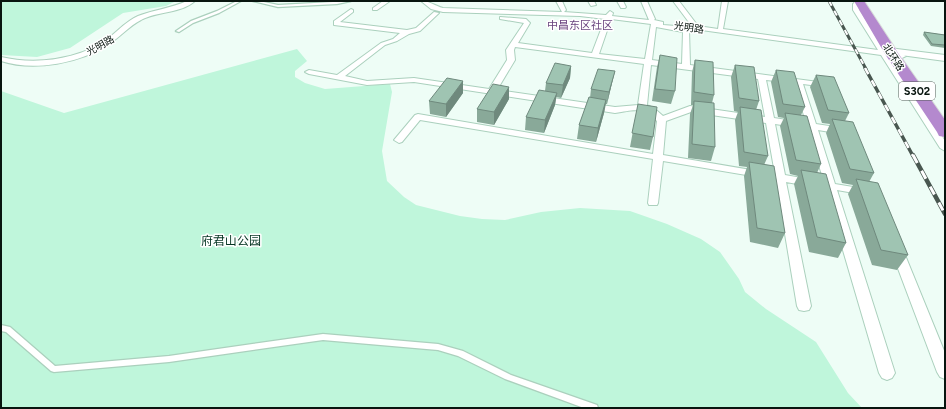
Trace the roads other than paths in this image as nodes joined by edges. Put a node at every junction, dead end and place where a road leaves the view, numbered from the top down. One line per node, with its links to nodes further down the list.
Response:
1 (192, 1): 28 (street, 光明路)
2 (239, 1): 22 (lane)
3 (255, 1): 4 (lane)
4 (349, 1)
5 (387, 1): 14 (street)
6 (415, 1): 17 (street)
7 (424, 1): 17 (street)
8 (559, 1): 15 (street)
9 (644, 1): 19 (street)
10 (676, 1): 20 (street)
11 (725, 1): 21 (street)
12 (859, 1): 25 (highway, 北环路 / S302)
13 (868, 1): 25 (highway, 北环路 / S302)
14 (375, 9)
15 (563, 10): 17 (street, 光明路); 18 (street, 光明路)
16 (351, 11): 23 (street)
17 (434, 11): 18 (street, 光明路); 23 (street); 24 (street)
18 (610, 15): 19 (street, 光明路); 25 (street, 光明路); 26 (street)
19 (652, 19): 20 (street, 光明路)
20 (695, 25): 21 (street, 光明路)
21 (721, 28): 25 (street, 光明路)
22 (178, 31)
23 (407, 32): 34 (street)
24 (514, 45): 26 (street); 36 (street)
25 (891, 53): 27 (street, 光明路); 30 (street, 光明路); 39 (highway, 北环路 / S302); 44 (highway, 北环路 / S302); 46 (street)
26 (595, 55): 29 (street)
27 (945, 58)
28 (1, 59)
29 (648, 62): 31 (street); 31 (street); 38 (street)
30 (945, 62)
31 (686, 67): 33 (street)
32 (309, 72): 34 (street)
33 (762, 76): 35 (street); 41 (street)
34 (338, 78): 36 (street)
35 (798, 81): 37 (street); 42 (street)
36 (492, 92): 38 (street)
37 (836, 92)
38 (642, 107): 40 (street)
39 (945, 116)
40 (662, 120): 41 (street); 47 (street)
41 (770, 120): 42 (street); 48 (street)
42 (812, 126): 43 (street); 49 (street)
43 (849, 126)
44 (945, 132)
45 (398, 140): 47 (street)
46 (945, 148)
47 (658, 157): 48 (street); 51 (street)
48 (781, 177): 49 (street); 53 (street)
49 (830, 186): 50 (street); 56 (street)
50 (873, 187)
51 (653, 203)
52 (893, 238): 55 (street)
53 (804, 306)
54 (1, 328): 57 (lane)
55 (945, 372)
56 (887, 373)
57 (594, 408)

